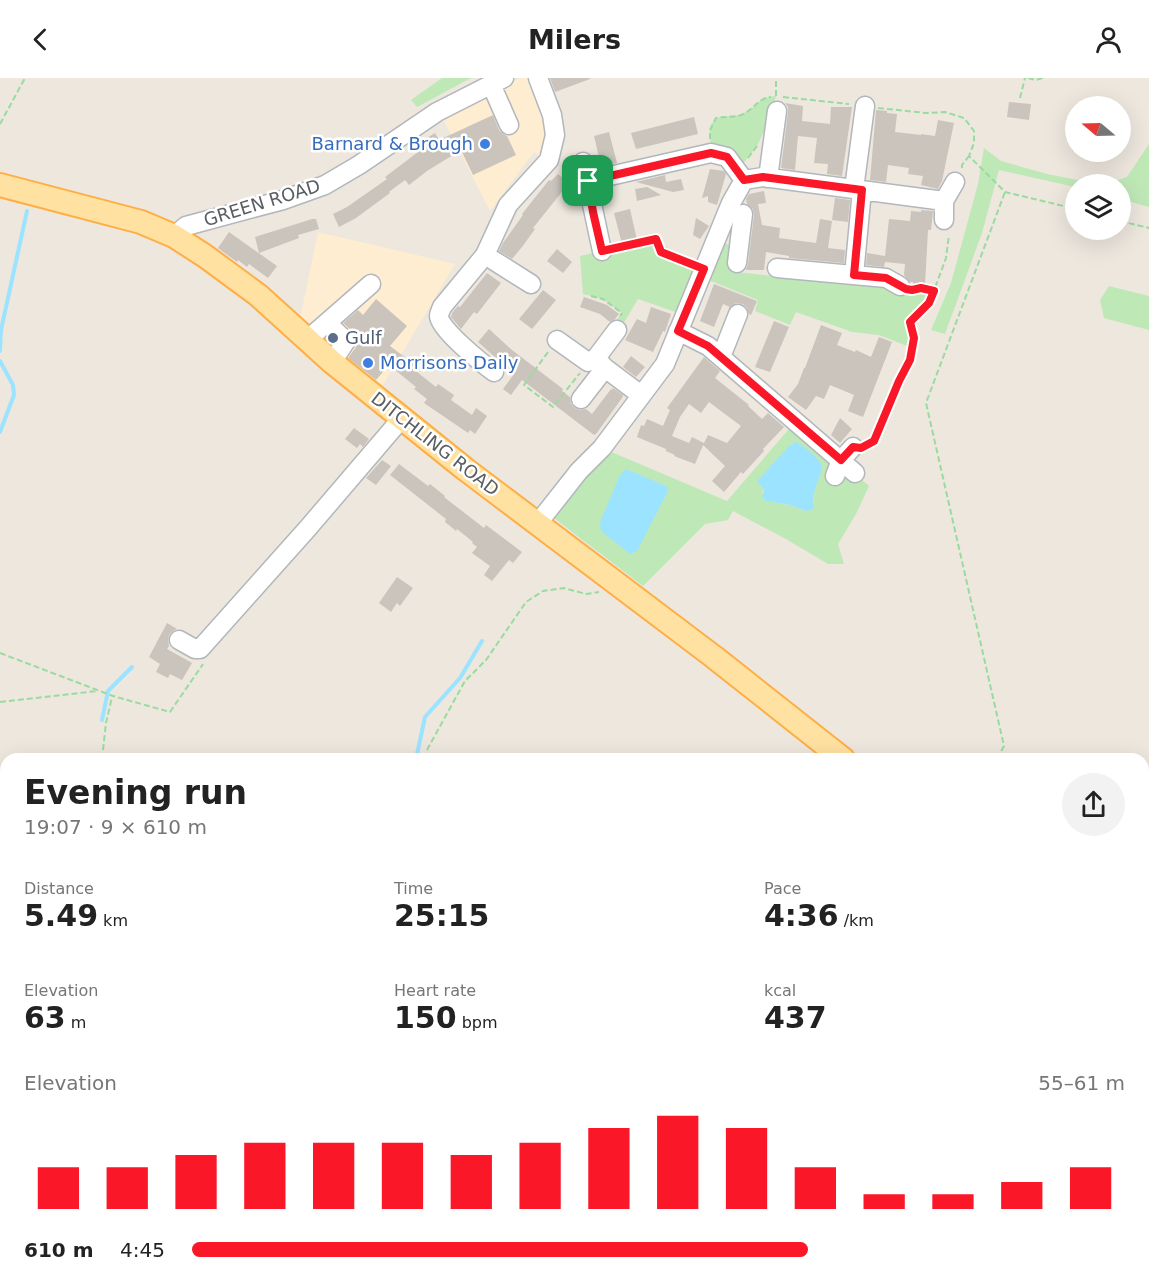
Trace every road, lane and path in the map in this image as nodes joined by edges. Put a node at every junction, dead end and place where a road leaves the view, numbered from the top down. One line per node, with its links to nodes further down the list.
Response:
1 (25, 78): 9 (path)
2 (538, 78): 31 (street)
3 (1026, 78): 4 (path); 6 (path)
4 (1043, 78)
5 (497, 81): 10 (street); 27 (street, GREEN ROAD)
6 (1020, 98)
7 (866, 106): 11 (path); 12 (path); 19 (street)
8 (777, 111): 14 (street)
9 (0, 124)
10 (509, 125)
11 (711, 153): 16 (street); 17 (street)
12 (969, 156): 15 (path); 20 (path)
13 (583, 162): 17 (street)
14 (768, 178): 16 (street); 19 (street)
15 (958, 178): 21 (street)
16 (744, 180): 28 (street)
17 (588, 181): 30 (street)
18 (0, 185): 27 (main road, DITCHLING ROAD)
19 (858, 190): 21 (street); 35 (street)
20 (1005, 192): 22 (path); 66 (path)
21 (944, 201): 25 (street)
22 (1065, 206)
23 (743, 214): 29 (street)
24 (1131, 224): 26 (path)
25 (947, 225): 39 (path)
26 (1149, 228)
27 (174, 236): 45 (main road, DITCHLING ROAD)
28 (717, 236): 29 (street); 34 (street)
29 (739, 239): 32 (street)
30 (602, 251): 34 (path)
31 (485, 255): 37 (street); 50 (street)
32 (737, 263)
33 (777, 268): 35 (street)
34 (704, 269): 43 (street)
35 (854, 275): 38 (street)
36 (371, 284): 42 (street)
37 (532, 284)
38 (900, 286): 39 (path)
39 (934, 291): 54 (path)
40 (591, 296): 44 (path)
41 (738, 314): 47 (street)
42 (327, 323): 45 (street); 48 (street)
43 (678, 331): 47 (street); 51 (street)
44 (615, 332): 49 (street)
45 (307, 340): 48 (main road, DITCHLING ROAD)
46 (557, 340): 49 (street); 49 (path)
47 (721, 357): 54 (street)
48 (332, 362): 53 (main road, DITCHLING ROAD)
49 (597, 363): 51 (street); 52 (street)
50 (494, 372)
51 (641, 395): 55 (street)
52 (581, 399)
53 (402, 418): 55 (main road, DITCHLING ROAD); 57 (street)
54 (846, 464)
55 (538, 523): 56 (main road, DITCHLING ROAD)
56 (616, 583): 64 (path); 65 (main road, DITCHLING ROAD)
57 (208, 639): 58 (street); 61 (path)
58 (179, 640)
59 (0, 653): 60 (path)
60 (100, 691): 61 (path); 62 (path)
61 (113, 696): 63 (path)
62 (0, 702)
63 (103, 753)
64 (427, 753)
65 (835, 753)
66 (1000, 753)

